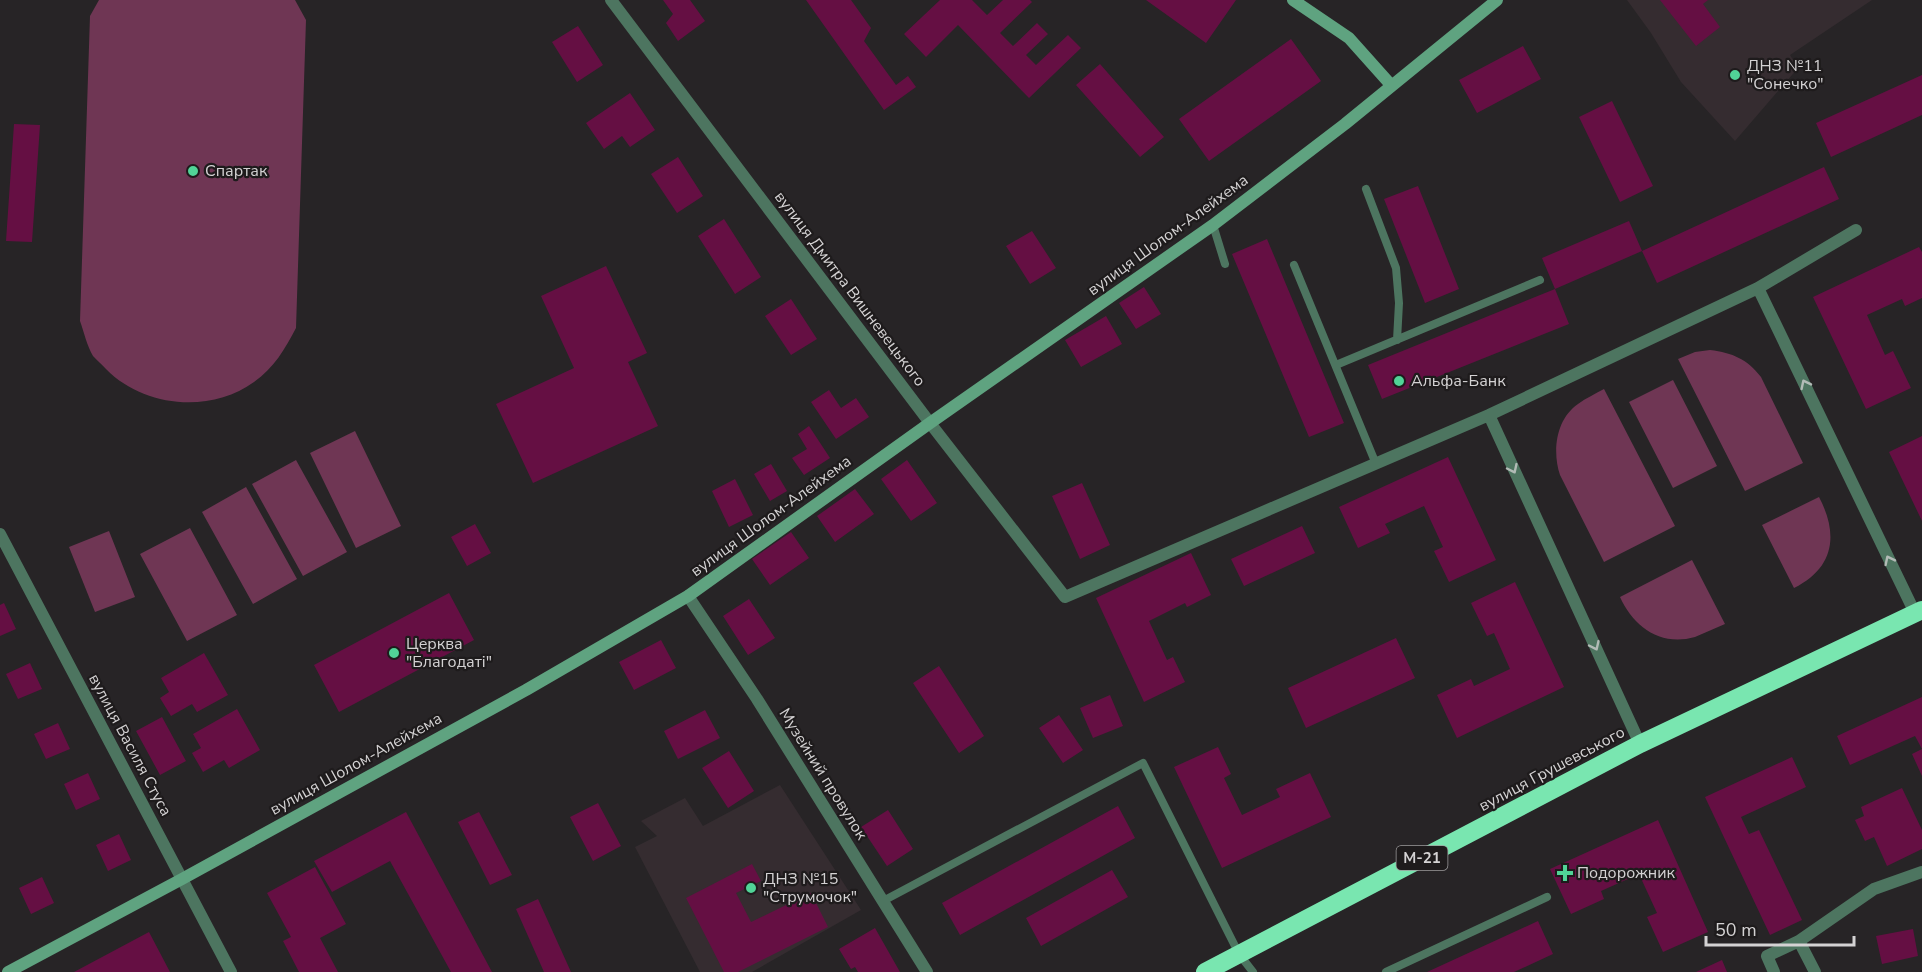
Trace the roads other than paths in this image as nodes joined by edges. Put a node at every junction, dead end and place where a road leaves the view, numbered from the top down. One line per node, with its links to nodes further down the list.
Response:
1 (611, 0): 15 (street, вулиця Дмитра Вишневецького)
2 (1293, 0): 4 (street)
3 (1497, 0): 4 (street, вулиця Шолом-Алейхема)
4 (1391, 85): 6 (street, вулиця Шолом-Алейхема)
5 (1366, 189): 12 (lane)
6 (1213, 225): 8 (lane); 15 (street, вулиця Шолом-Алейхема)
7 (1856, 230): 11 (street)
8 (1225, 264)
9 (1294, 265): 13 (lane)
10 (1540, 280): 12 (lane)
11 (1758, 288): 14 (street); 19 (street, one-way to 11)
12 (1397, 340): 13 (lane)
13 (1336, 365): 16 (lane)
14 (1489, 416): 16 (street); 20 (street, one-way to 20)
15 (930, 423): 16 (street, вулиця Дмитра Вишневецького); 18 (street, вулиця Шолом-Алейхема)
16 (1376, 464)
17 (0, 534): 22 (street, вулиця Василя Стуса)
18 (688, 596): 22 (street, вулиця Шолом-Алейхема); 24 (street, Музейний провулок)
19 (1918, 611): 20 (highway, вулиця Грушевського / М-21)
20 (1640, 744): 26 (highway, вулиця Грушевського / М-21)
21 (1922, 872): 25 (street)
22 (182, 879): 27 (street, вулиця Шолом-Алейхема); 28 (street, вулиця Василя Стуса)
23 (1547, 897): 32 (lane)
24 (883, 901): 26 (lane); 29 (street, Музейний провулок)
25 (1799, 941): 33 (street); 34 (street)
26 (1239, 954): 30 (highway, вулиця Грушевського / М-21); 31 (lane)
27 (8, 972)
28 (231, 972)
29 (927, 972)
30 (1204, 972)
31 (1253, 972)
32 (1386, 972)
33 (1774, 972)
34 (1815, 972)

